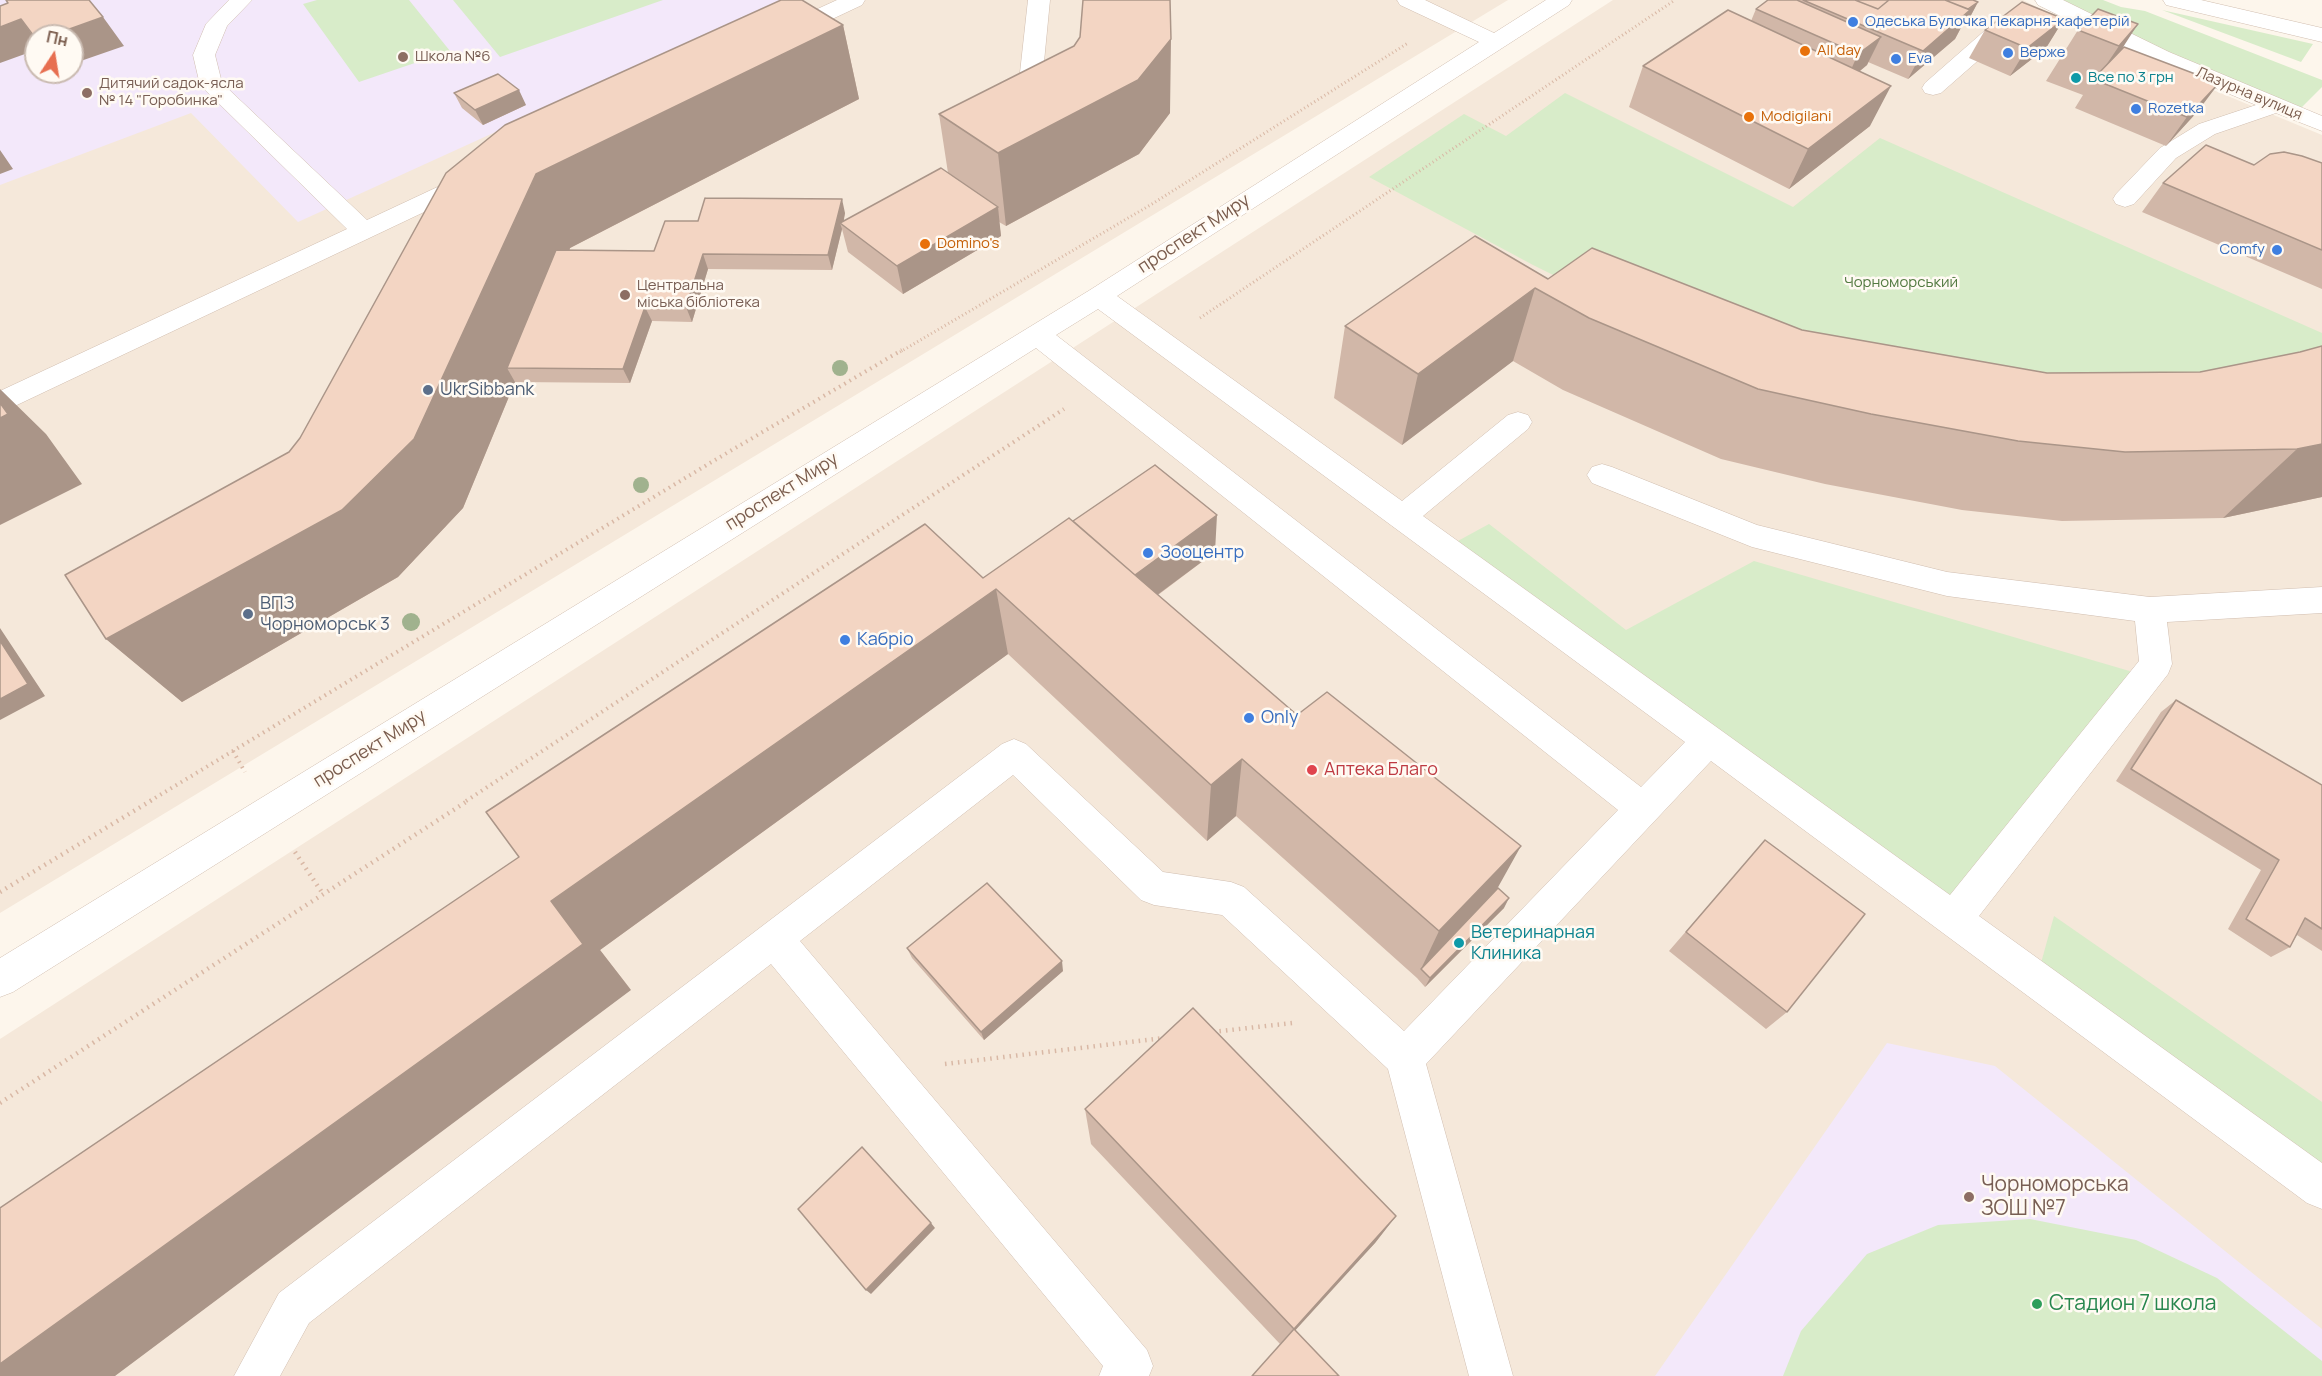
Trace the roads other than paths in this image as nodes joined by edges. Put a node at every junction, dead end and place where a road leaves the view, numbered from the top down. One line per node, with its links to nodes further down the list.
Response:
1 (241, 0): 20 (street)
2 (854, 0): 10 (street)
3 (1039, 0): 14 (street)
4 (1408, 0): 11 (street)
5 (1561, 0): 11 (street, проспект Миру)
6 (2033, 0): 12 (street)
7 (2046, 0): 13 (street, Лазурна вулиця)
8 (2174, 0): 9 (street)
9 (2322, 35)
10 (768, 40)
11 (1496, 42): 21 (street, проспект Миру)
12 (1933, 88)
13 (2275, 106): 15 (street, Лазурна вулиця); 18 (street)
14 (998, 119)
15 (2322, 124)
16 (489, 172): 17 (street)
17 (456, 188): 19 (street); 20 (street)
18 (2125, 199)
19 (435, 229)
20 (363, 231): 23 (street)
21 (1099, 296): 22 (street, проспект Миру); 26 (street)
22 (1037, 334): 30 (street); 33 (street, проспект Миру)
23 (0, 403)
24 (1518, 422): 26 (street)
25 (1602, 475): 28 (street)
26 (1402, 517): 29 (street)
27 (2322, 600): 28 (street)
28 (2151, 610): 31 (street)
29 (1709, 740): 30 (street); 31 (street)
30 (1643, 809): 34 (street)
31 (1954, 919): 35 (street)
32 (774, 939): 34 (street); 36 (street); 37 (street)
33 (0, 979)
34 (1405, 1058): 38 (street)
35 (2322, 1188)
36 (256, 1376)
37 (1121, 1376)
38 (1491, 1376)

